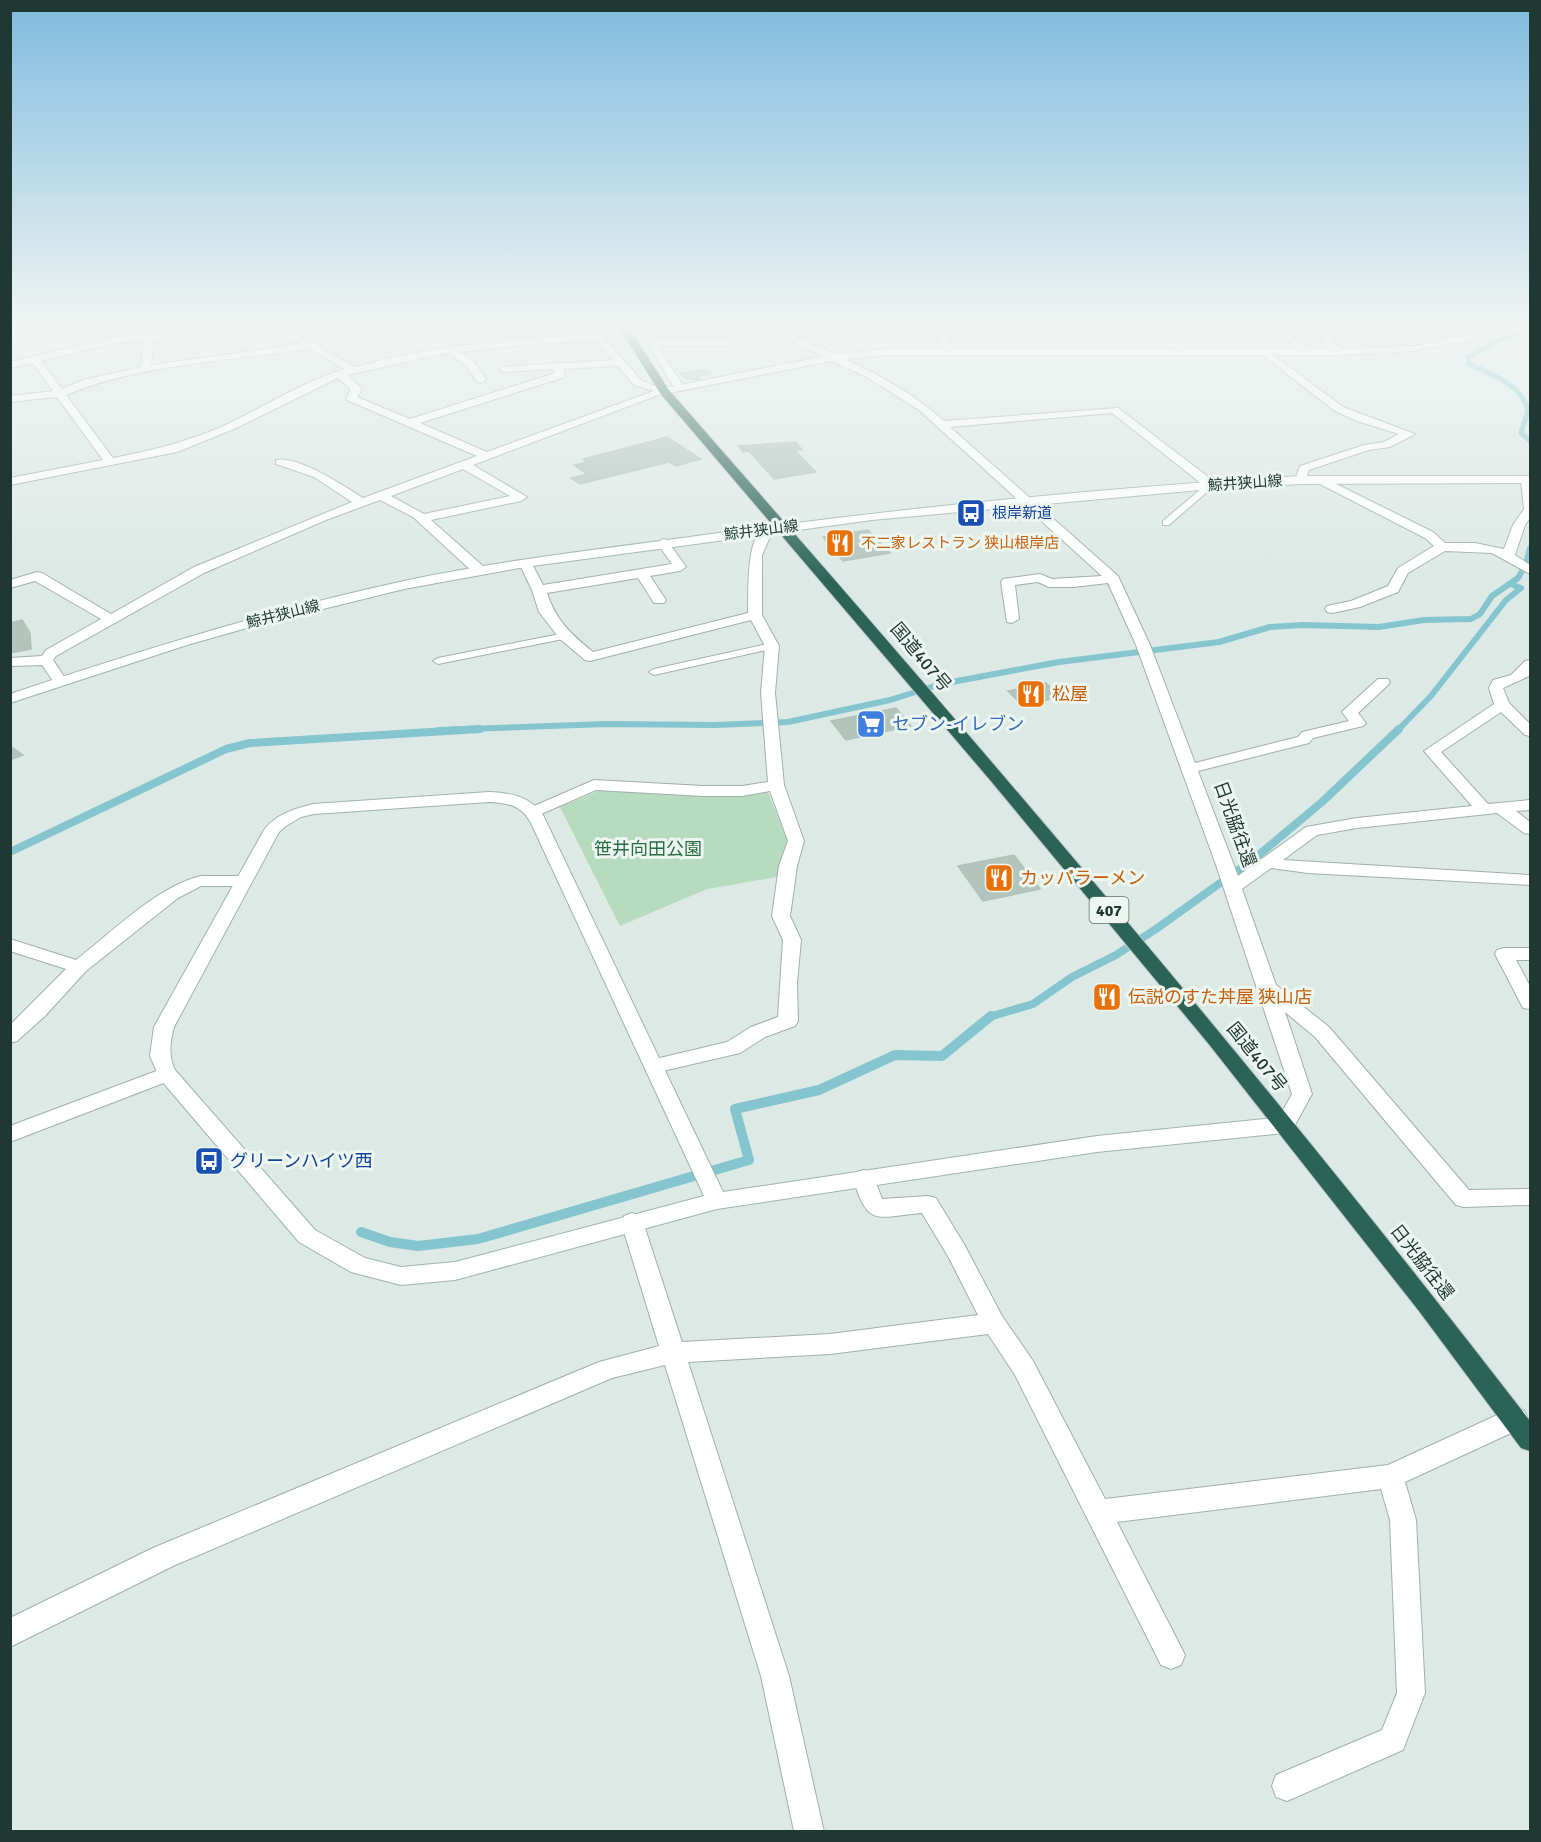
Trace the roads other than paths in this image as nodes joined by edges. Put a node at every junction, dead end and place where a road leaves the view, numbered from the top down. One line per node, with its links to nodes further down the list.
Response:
1 (73, 410): 12 (street)
2 (264, 410): 12 (street)
3 (379, 410): 9 (street)
4 (451, 410): 9 (street)
5 (611, 410): 11 (street)
6 (680, 410): 27 (highway, 国道407号 / 407)
7 (926, 410): 10 (street, 日光脇往還)
8 (1341, 410): 15 (street)
9 (410, 423): 11 (street)
10 (944, 424): 19 (street); 22 (street, 日光脇往還)
11 (484, 456): 14 (street)
12 (110, 462): 18 (street)
13 (280, 462): 21 (street)
14 (462, 464): 20 (street); 24 (street)
15 (1301, 480): 16 (street, 鯨井狭山線); 19 (street, 鯨井狭山線)
16 (1320, 480): 17 (street, 鯨井狭山線); 30 (street)
17 (1529, 480): 23 (street)
18 (10, 482)
19 (1211, 485): 22 (street, 鯨井狭山線); 25 (lane)
20 (380, 495): 21 (street); 24 (street)
21 (361, 502): 42 (street)
22 (1030, 502): 27 (street, 鯨井狭山線); 36 (street, 日光脇往還)
23 (1530, 510): 26 (street)
24 (422, 518): 33 (street)
25 (1166, 523)
26 (1525, 526): 31 (street)
27 (782, 527): 28 (street, 鯨井狭山線); 76 (highway, 国道407号 / 407)
28 (767, 530): 29 (street, 鯨井狭山線); 41 (street)
29 (663, 543): 32 (street, 鯨井狭山線); 35 (street)
30 (1442, 547): 31 (street); 40 (street)
31 (1512, 559): 34 (street)
32 (525, 563): 33 (street, 鯨井狭山線); 38 (street)
33 (479, 570): 52 (street, 鯨井狭山線)
34 (1530, 570)
35 (642, 573): 38 (street); 39 (street)
36 (1113, 579): 43 (street); 57 (street, 日光脇往還)
37 (10, 584): 42 (street)
38 (539, 590): 44 (street)
39 (659, 600)
40 (1332, 609)
41 (755, 615): 44 (street); 45 (street)
42 (110, 619): 46 (street)
43 (1012, 619)
44 (565, 636): 47 (lane)
45 (772, 646): 50 (lane); 58 (street)
46 (46, 660): 48 (street); 52 (street)
47 (438, 661)
48 (10, 662)
49 (1530, 664): 51 (street)
50 (654, 672)
51 (1524, 679): 55 (street)
52 (60, 681): 54 (street, 鯨井狭山線)
53 (1383, 682): 57 (street)
54 (10, 699)
55 (1502, 705): 56 (street); 61 (street)
56 (1530, 732)
57 (1189, 769): 67 (street, 日光脇往還)
58 (776, 785): 62 (street); 74 (street)
59 (1530, 805): 60 (street)
60 (1502, 809): 61 (street); 63 (street)
61 (1484, 810): 64 (street)
62 (533, 812): 66 (street); 74 (street)
63 (1530, 829)
64 (1270, 863): 65 (street); 67 (street)
65 (1530, 880)
66 (243, 882): 70 (street); 75 (street)
67 (1233, 888): 71 (street, 日光脇往還)
68 (10, 945): 70 (street)
69 (1530, 954): 72 (street)
70 (79, 967): 73 (street)
71 (1268, 988): 76 (street, 日光脇往還); 79 (street)
72 (1530, 1003)
73 (10, 1036)
74 (654, 1066): 80 (street)
75 (166, 1074): 77 (street); 81 (street)
76 (1285, 1125): 78 (street); 84 (highway, 日光脇往還 / 407)
77 (10, 1134)
78 (864, 1178): 80 (street); 82 (street)
79 (1530, 1197)
80 (717, 1201): 81 (street)
81 (632, 1222): 83 (street)
82 (994, 1323): 83 (street); 87 (street)
83 (673, 1353): 88 (street); 91 (street)
84 (1515, 1419): 85 (highway, 日光脇往還 / 407); 86 (street)
85 (1530, 1440)
86 (1390, 1476): 87 (street); 90 (street)
87 (1097, 1512): 89 (street)
88 (10, 1633)
89 (1171, 1655)
90 (1287, 1786)
91 (809, 1831)

